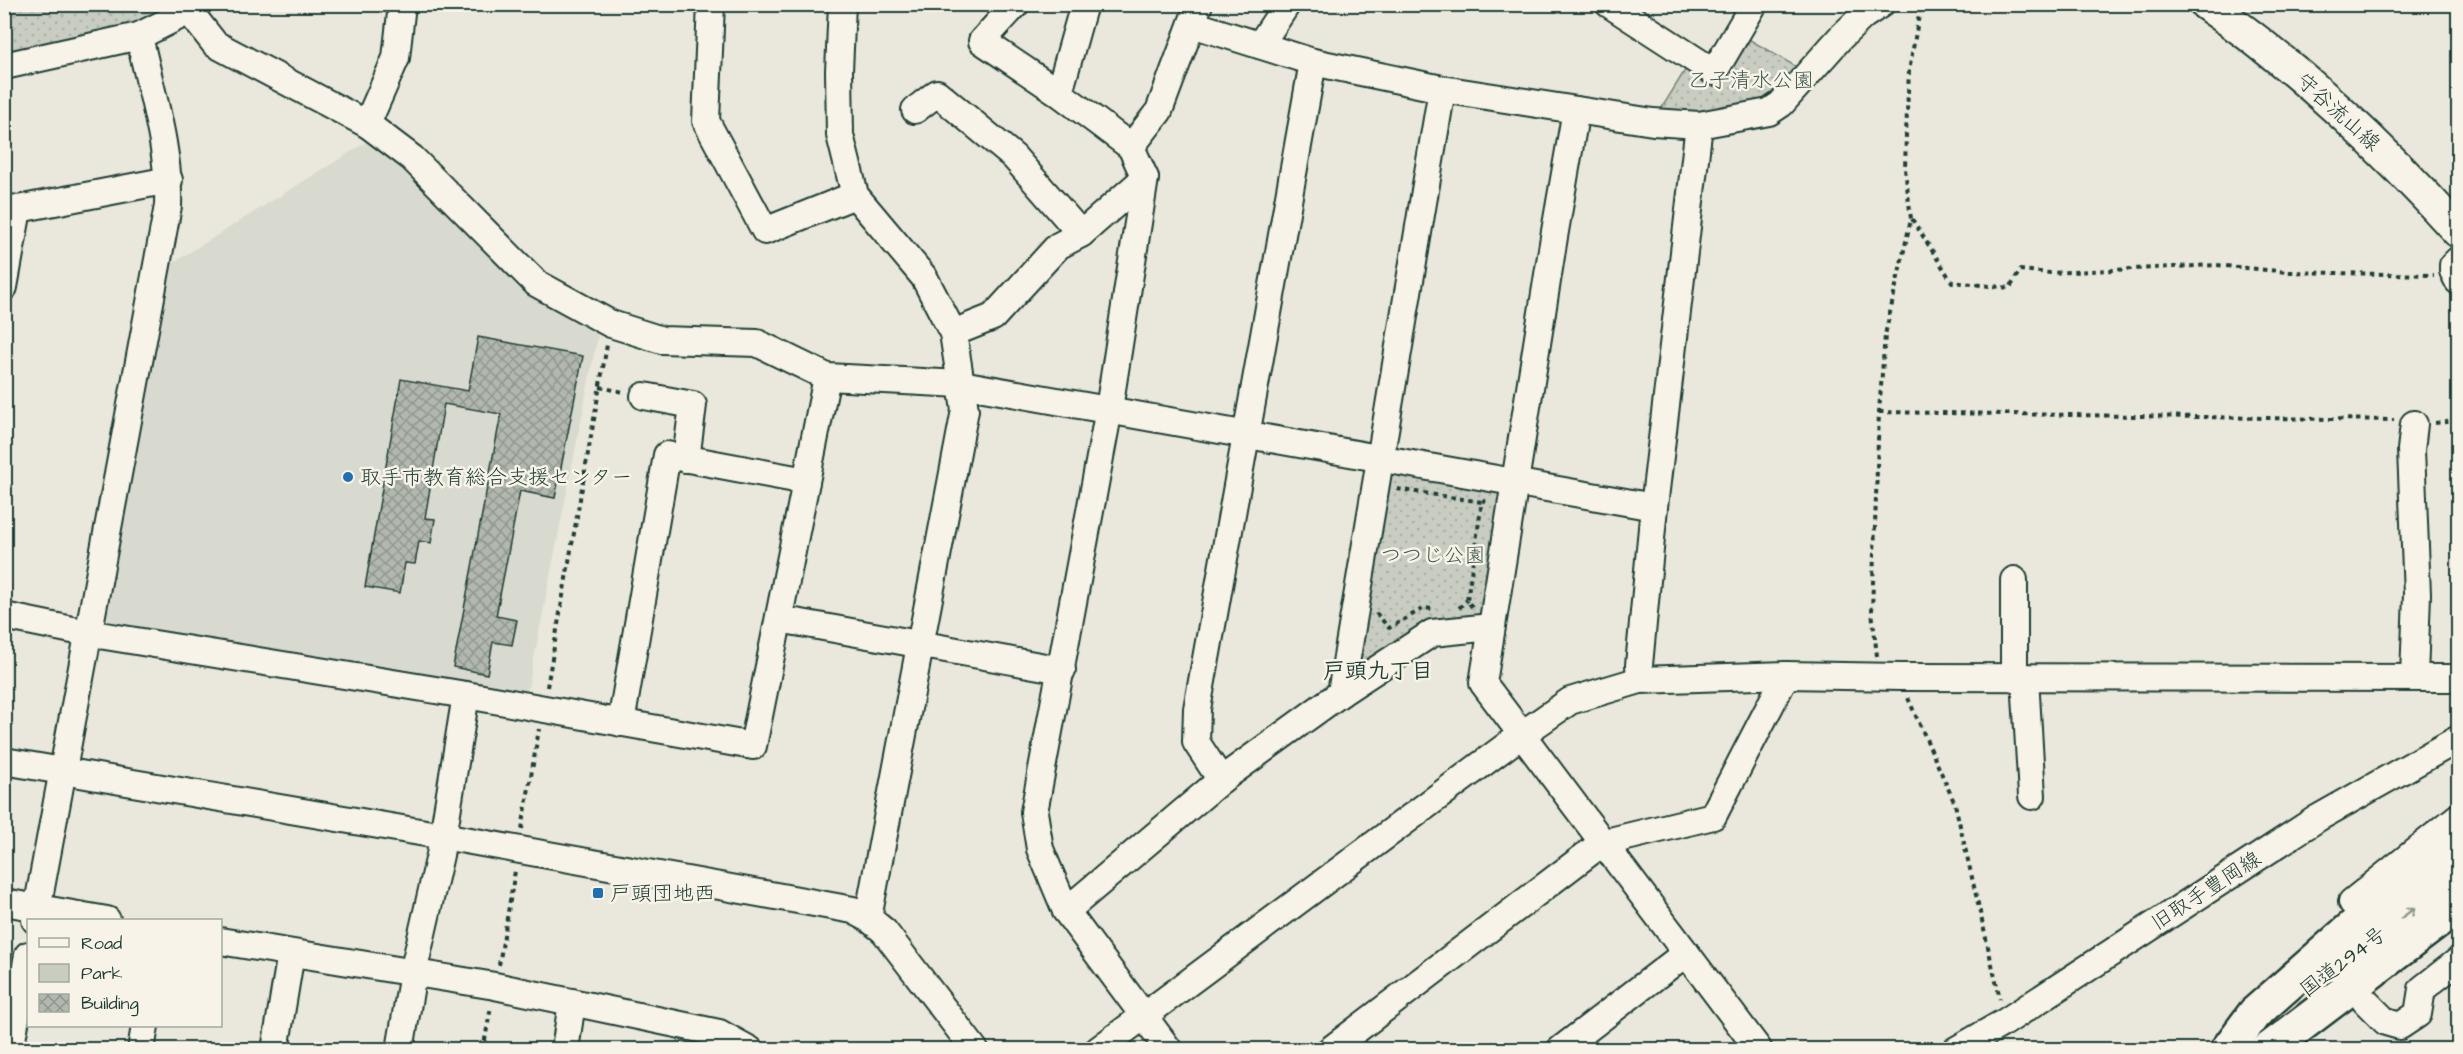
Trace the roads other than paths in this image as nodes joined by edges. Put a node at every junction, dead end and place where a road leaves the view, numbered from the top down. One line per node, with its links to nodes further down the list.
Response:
1 (402, 4): 21 (street)
2 (711, 4): 26 (street)
3 (842, 4): 26 (street)
4 (1016, 4): 18 (street)
5 (1084, 4): 18 (street)
6 (1287, 4): 14 (street)
7 (1609, 4): 8 (street)
8 (1754, 4)
9 (1881, 4): 22 (street)
10 (2206, 4): 28 (main road, 守谷流山線)
11 (188, 8): 13 (street); 21 (street)
12 (1195, 14): 14 (street); 23 (street)
13 (139, 36): 16 (street); 25 (street)
14 (1260, 45): 15 (street)
15 (1313, 62): 17 (street); 37 (street)
16 (4, 66)
17 (1442, 88): 20 (street); 38 (street)
18 (1059, 93): 23 (street)
19 (915, 110): 29 (street)
20 (1576, 110): 22 (street); 41 (street)
21 (367, 124): 32 (street)
22 (1699, 125): 42 (street)
23 (1131, 147): 24 (street)
24 (1145, 178): 29 (street); 35 (street)
25 (169, 180): 27 (street); 47 (street)
26 (855, 195): 31 (street)
27 (11, 208): 30 (street)
28 (2458, 231)
29 (1081, 234): 31 (street)
30 (4, 287)
31 (953, 333): 33 (street)
32 (827, 377): 33 (street); 40 (street)
33 (961, 384): 35 (street); 48 (street)
34 (644, 396): 39 (street)
35 (1109, 408): 37 (street); 49 (street)
36 (2414, 424): 51 (street)
37 (1247, 435): 38 (street); 62 (street)
38 (1379, 458): 41 (street); 55 (street)
39 (686, 459): 40 (street); 57 (street)
40 (806, 481): 45 (street)
41 (1515, 482): 42 (street); 46 (street)
42 (1654, 507): 54 (street)
43 (2014, 580): 52 (street)
44 (4, 616): 47 (street)
45 (779, 619): 48 (street); 57 (street)
46 (1491, 627): 55 (street); 58 (street)
47 (87, 633): 56 (street); 61 (street)
48 (919, 643): 49 (street); 74 (street)
49 (1062, 670): 72 (street)
50 (1786, 675): 52 (street); 54 (street); 66 (street)
51 (2414, 677): 52 (street); 53 (street)
52 (2019, 678): 63 (street)
53 (2458, 678)
54 (1640, 680): 58 (street)
55 (1341, 693): 62 (street)
56 (465, 695): 57 (street); 65 (street)
57 (621, 723)
58 (1521, 735): 66 (street); 85 (street)
59 (2458, 739): 100 (street, 旧取手豊岡線)
60 (4, 761): 61 (street)
61 (63, 771): 65 (street); 73 (street)
62 (1221, 780): 72 (street)
63 (2032, 796)
64 (2458, 817): 70 (street)
65 (443, 836): 74 (street); 82 (street)
66 (1602, 843): 79 (street); 97 (street)
67 (2458, 844): 87 (highway)
68 (2458, 875): 87 (highway, 国道294号, one-way to 68)
69 (4, 902): 73 (street)
70 (2352, 902)
71 (2458, 906): 101 (highway, 国道294号)
72 (1066, 911): 85 (street)
73 (36, 914): 75 (street)
74 (868, 918): 94 (street)
75 (87, 919)
76 (2458, 932): 83 (highway)
77 (222, 941): 78 (street)
78 (291, 953): 82 (street); 90 (street)
79 (1686, 953): 98 (street); 99 (street)
80 (27, 960): 88 (street)
81 (2458, 961): 83 (street)
82 (413, 972): 84 (street); 91 (street)
83 (2365, 1001): 102 (highway)
84 (572, 1002): 92 (street); 93 (street)
85 (1143, 1015): 95 (street); 96 (street)
86 (145, 1027): 89 (street)
87 (2228, 1049)
88 (10, 1050)
89 (141, 1050)
90 (275, 1050)
91 (400, 1050)
92 (565, 1050)
93 (750, 1050)
94 (975, 1050)
95 (1098, 1050)
96 (1169, 1050)
97 (1330, 1050)
98 (1560, 1050)
99 (1759, 1050)
100 (1956, 1050)
101 (2268, 1050)
102 (2298, 1050)

